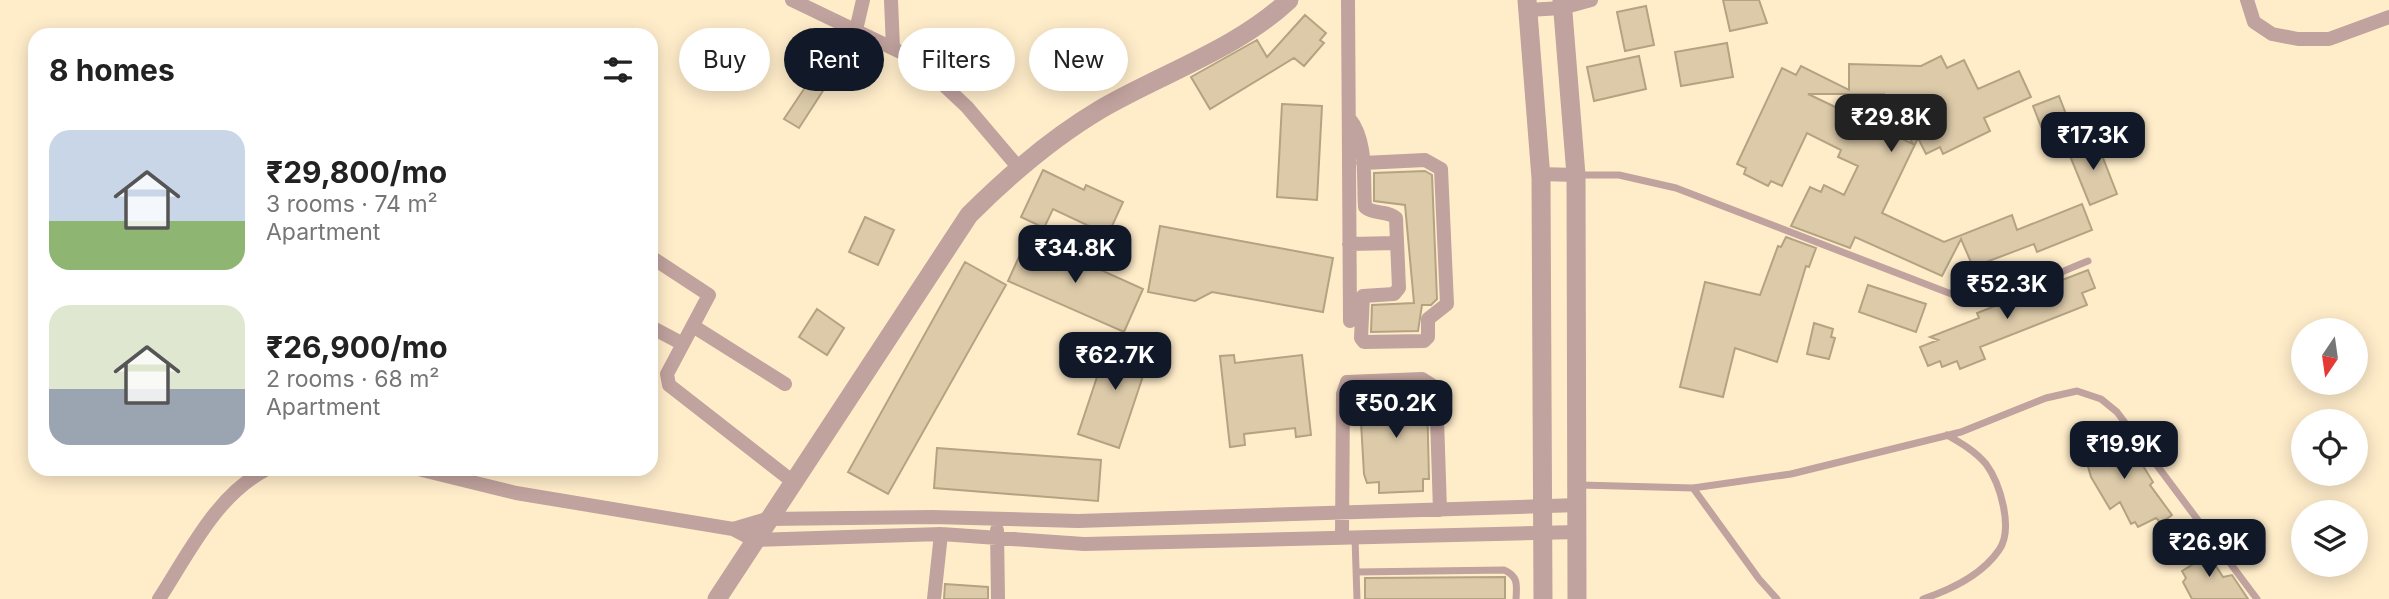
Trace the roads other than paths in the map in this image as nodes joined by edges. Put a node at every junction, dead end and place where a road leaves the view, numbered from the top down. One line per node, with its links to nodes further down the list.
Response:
1 (792, 0): 11 (street)
2 (863, 0): 12 (street)
3 (891, 0): 14 (street)
4 (1289, 0): 17 (street)
5 (1348, 0): 15 (street)
6 (1591, 0): 8 (street)
7 (2247, 0): 10 (street)
8 (1562, 4): 9 (street); 19 (street)
9 (1528, 5): 18 (street)
10 (2389, 17)
11 (852, 28)
12 (856, 28)
13 (884, 44): 14 (street)
14 (893, 48): 17 (street)
15 (1349, 118): 16 (street); 21 (street)
16 (1363, 163): 20 (street); 20 (street)
17 (1018, 167): 32 (street)
18 (1540, 174): 19 (street); 36 (street)
19 (1576, 175): 23 (lane); 33 (street)
20 (1398, 243): 21 (street)
21 (1349, 244): 24 (street)
22 (658, 261): 25 (street)
23 (2088, 261)
24 (1350, 321)
25 (693, 326): 27 (street); 28 (street)
26 (658, 331): 27 (street)
27 (683, 344): 32 (street)
28 (785, 384)
29 (1947, 435): 34 (lane); 58 (lane); 59 (lane)
30 (253, 476): 49 (street)
31 (447, 476): 41 (street)
32 (792, 481): 39 (street)
33 (1579, 485): 34 (lane); 35 (street)
34 (1693, 488): 57 (lane)
35 (1578, 505): 36 (street); 42 (street)
36 (1545, 506): 37 (street); 43 (street)
37 (1440, 510): 38 (street); 38 (street)
38 (1341, 514): 40 (street); 46 (street)
39 (767, 519): 40 (street); 41 (street); 47 (street)
40 (998, 519): 45 (street)
41 (733, 529): 47 (street)
42 (1578, 532): 43 (street); 56 (street)
43 (1544, 533): 46 (street); 55 (street)
44 (940, 534): 45 (street); 47 (street); 51 (street)
45 (996, 538): 46 (street); 52 (street)
46 (1348, 538): 48 (lane)
47 (754, 540): 50 (street)
48 (1357, 572): 53 (lane); 54 (lane)
49 (159, 599)
50 (717, 599)
51 (934, 599)
52 (998, 599)
53 (1357, 599)
54 (1517, 599)
55 (1544, 599)
56 (1577, 599)
57 (1777, 599)
58 (1923, 599)
59 (2257, 599)

